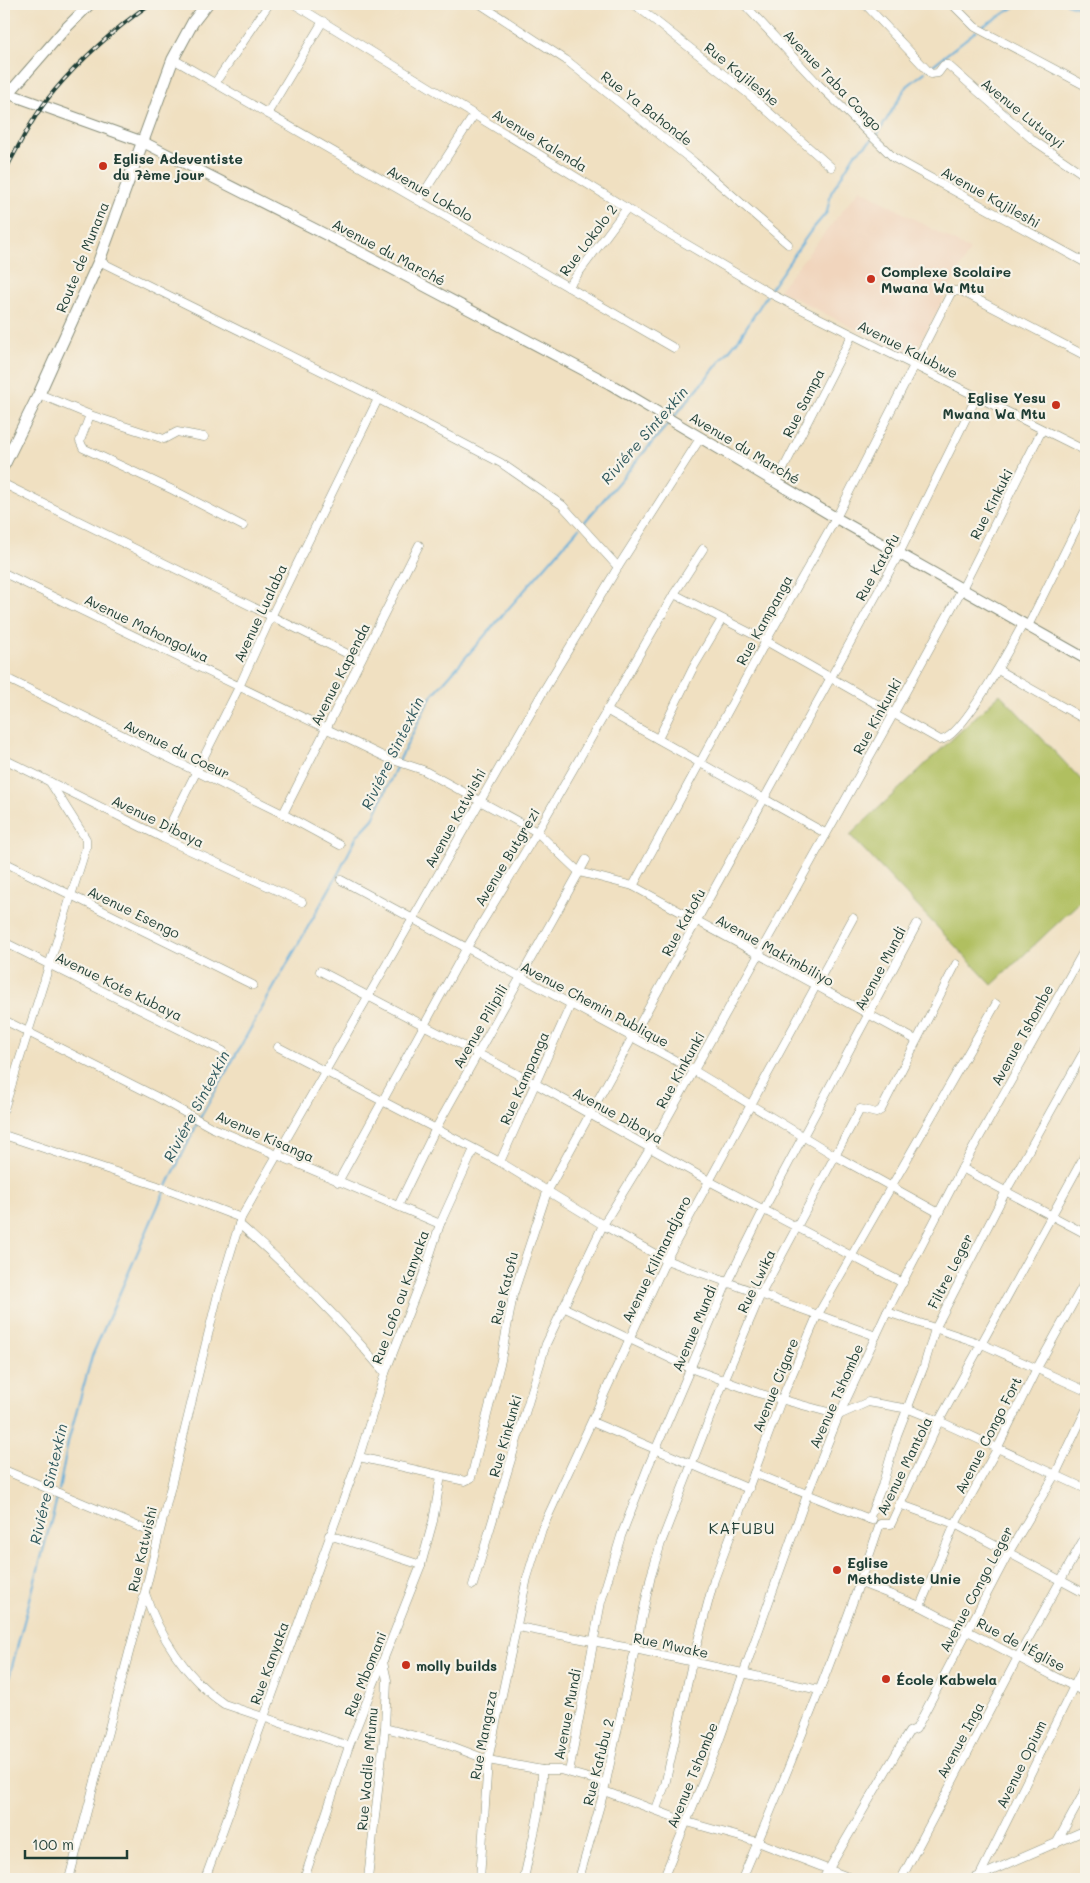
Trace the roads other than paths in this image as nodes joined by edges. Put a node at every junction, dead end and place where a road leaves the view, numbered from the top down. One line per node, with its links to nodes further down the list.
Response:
1 (90, 4): 14 (street)
2 (207, 4): 11 (main road, Route de Munana)
3 (269, 4): 12 (street)
4 (294, 4): 10 (street, Avenue Kalenda)
5 (480, 4): 23 (street, Rue Ya Bahonde)
6 (634, 4): 19 (street, Rue Kajileshe)
7 (744, 4): 18 (street, Avenue Taba Congo)
8 (865, 4): 20 (street, Avenue Lutuayi)
9 (952, 4): 13 (street)
10 (323, 21): 15 (street); 16 (street, Avenue Kalenda)
11 (173, 59): 12 (street, Avenue Lokolo); 17 (main road, Route de Munana)
12 (216, 84): 15 (street, Avenue Lokolo)
13 (1086, 86)
14 (5, 95): 17 (street, Avenue du Marché)
15 (267, 114): 21 (street, Avenue Lokolo)
16 (474, 115): 21 (street); 22 (street, Avenue Kalenda)
17 (143, 142): 24 (main road, Route de Munana); 38 (street, Avenue du Marché)
18 (885, 150): 25 (street, Avenue Kajileshi)
19 (831, 167)
20 (1086, 176)
21 (419, 200): 26 (street, Avenue Lokolo)
22 (627, 208): 26 (street, Rue Lokolo 2); 27 (street, Avenue Kalenda)
23 (788, 244)
24 (99, 261): 32 (main road, Route de Munana); 34 (street)
25 (1086, 263)
26 (568, 287): 29 (street, Avenue Lokolo)
27 (773, 295): 28 (street, Avenue Kalubwe)
28 (852, 334): 31 (street, Avenue Kalubwe); 41 (street, Rue Sampa)
29 (674, 348)
30 (1086, 356): 31 (street, Rue Kampanga)
31 (914, 366): 33 (street, Avenue Kalubwe); 44 (street, Rue Kampanga)
32 (39, 394): 35 (street); 40 (main road, Route de Munana)
33 (976, 398): 36 (street, Avenue Kalubwe); 48 (street, Rue Katofu)
34 (378, 399): 49 (street); 53 (street, Avenue Lualaba)
35 (90, 415): 37 (street); 45 (street)
36 (1042, 430): 39 (street, Avenue Kalubwe); 51 (street, Rue Kinkuki)
37 (204, 437)
38 (702, 437): 41 (street, Avenue du Marché); 49 (street, Avenue Katwishi)
39 (1086, 451)
40 (4, 465)
41 (776, 483): 44 (street, Avenue du Marché)
42 (4, 484): 53 (street)
43 (1086, 509): 55 (street)
44 (836, 518): 48 (street, Avenue du Marché); 56 (street, Rue Kampanga)
45 (243, 526)
46 (420, 545): 58 (street, Avenue Kapenda)
47 (703, 549): 52 (street, Avenue Butgrezi)
48 (899, 554): 51 (street, Avenue du Marché); 61 (street, Rue Katofu)
49 (618, 567): 74 (street, Avenue Katwishi)
50 (4, 573): 62 (street, Avenue Mahongolwa)
51 (962, 589): 55 (street, Avenue du Marché); 64 (street, Rue Kinkunki)
52 (674, 594): 54 (street); 63 (street, Avenue Butgrezi)
53 (271, 617): 58 (street); 62 (street, Avenue Lualaba)
54 (722, 619): 56 (street); 67 (street)
55 (1026, 625): 57 (street, Avenue du Marché); 59 (street)
56 (766, 641): 61 (street); 70 (street, Rue Kampanga)
57 (1086, 659)
58 (360, 660): 66 (street, Avenue Kapenda)
59 (998, 670): 64 (street); 65 (street)
60 (4, 677): 71 (street, Avenue du Coeur)
61 (830, 677): 64 (street); 73 (street, Rue Katofu)
62 (239, 687): 66 (street, Avenue Mahongolwa); 71 (street, Avenue Lualaba)
63 (606, 710): 67 (street); 76 (street, Avenue Butgrezi)
64 (894, 713): 77 (street, Rue Kinkunki)
65 (1086, 720)
66 (326, 728): 68 (street, Avenue Mahongolwa); 75 (street, Avenue Kapenda)
67 (658, 739): 70 (street)
68 (387, 758): 74 (street, Avenue Makimbiliyo)
69 (4, 759): 72 (street, Avenue Dibaya)
70 (699, 763): 73 (street); 84 (street, Rue Kampanga)
71 (197, 773): 75 (street, Avenue du Coeur); 78 (street, Avenue Lualaba)
72 (50, 782): 78 (street, Avenue Dibaya); 85 (street)
73 (764, 800): 77 (street); 89 (street, Rue Katofu)
74 (479, 801): 76 (street, Avenue Makimbiliyo); 88 (street, Avenue Katwishi)
75 (283, 814): 79 (street, Avenue du Coeur)
76 (537, 832): 82 (street, Avenue Makimbiliyo); 93 (street, Avenue Butgrezi)
77 (825, 833): 94 (street, Rue Kinkunki)
78 (163, 838): 86 (street, Avenue Dibaya)
79 (340, 845)
80 (586, 860): 82 (street, Avenue Pilipili)
81 (4, 862): 85 (street, Avenue Esengo)
82 (579, 872): 84 (street, Avenue Makimbiliyo); 98 (street, Avenue Pilipili)
83 (341, 880): 88 (street, Avenue Chemin Publique)
84 (633, 886): 89 (street, Avenue Makimbiliyo)
85 (70, 895): 96 (street); 99 (street, Avenue Esengo)
86 (302, 902)
87 (853, 918): 100 (street, Avenue Kilimandjaro)
88 (413, 920): 93 (street, Avenue Chemin Publique); 101 (street, Avenue Katwishi)
89 (698, 921): 94 (street, Avenue Makimbiliyo); 108 (street, Rue Katofu)
90 (917, 924): 104 (street, Avenue Mundi)
91 (4, 942): 96 (street, Avenue Kote Kubaya)
92 (1086, 947): 130 (street, Avenue Tshombe)
93 (466, 949): 98 (street, Avenue Chemin Publique); 106 (street, Avenue Butgrezi)
94 (758, 955): 100 (street, Avenue Makimbiliyo); 114 (street, Rue Kinkunki)
95 (956, 964): 109 (street, Rue Lwika)
96 (51, 966): 107 (street); 112 (street, Avenue Kote Kubaya)
97 (320, 971): 101 (street, Avenue Dibaya)
98 (521, 978): 102 (street, Avenue Chemin Publique); 113 (street, Avenue Pilipili)
99 (253, 984)
100 (816, 988): 104 (street, Avenue Makimbiliyo); 119 (street, Avenue Kilimandjaro)
101 (370, 997): 106 (street, Avenue Dibaya); 115 (street, Avenue Katwishi)
102 (571, 1004): 108 (street, Avenue Chemin Publique); 116 (street, Rue Kampanga)
103 (996, 1004): 133 (street, Avenue Cigare)
104 (869, 1016): 109 (street, Avenue Makimbiliyo); 123 (street, Avenue Mundi)
105 (4, 1020): 107 (street, Avenue Kisanga)
106 (424, 1026): 113 (street, Avenue Dibaya); 117 (street, Avenue Butgrezi)
107 (30, 1032): 118 (street); 128 (street, Avenue Kisanga)
108 (633, 1037): 114 (street, Avenue Chemin Publique); 120 (street, Rue Katofu)
109 (916, 1040): 127 (street, Rue Lwika)
110 (278, 1047): 115 (street)
111 (1086, 1048): 134 (street, Filtre Leger)
112 (223, 1051)
113 (478, 1054): 116 (street, Avenue Dibaya); 121 (street, Avenue Pilipili)
114 (693, 1070): 119 (street, Avenue Chemin Publique); 124 (street, Rue Kinkunki)
115 (326, 1072): 117 (street); 128 (street, Avenue Katwishi)
116 (536, 1084): 120 (street, Avenue Dibaya); 129 (street, Rue Kampanga)
117 (382, 1100): 121 (street); 132 (street, Avenue Butgrezi)
118 (4, 1104)
119 (750, 1106): 123 (street, Avenue Chemin Publique); 131 (street, Avenue Kilimandjaro)
120 (590, 1114): 124 (street, Avenue Dibaya); 135 (street, Rue Katofu)
121 (435, 1130): 125 (street); 136 (street, Avenue Pilipili)
122 (4, 1135): 140 (street)
123 (804, 1137): 127 (street, Avenue Chemin Publique); 137 (street, Avenue Mundi)
124 (651, 1147): 131 (street, Avenue Dibaya); 142 (street, Rue Kinkunki)
125 (474, 1149): 129 (street); 141 (street, Rue Lofo ou Kanyaka)
126 (1086, 1153): 139 (street, Avenue Mantola)
127 (834, 1155): 133 (street, Avenue Chemin Publique); 143 (street, Rue Lwika)
128 (278, 1156): 132 (street, Avenue Kisanga); 140 (street, Avenue Katwishi)
129 (500, 1162): 135 (street)
130 (962, 1168): 134 (street); 138 (street, Avenue Tshombe)
131 (709, 1181): 137 (street, Avenue Dibaya); 146 (street, Avenue Kilimandjaro)
132 (338, 1182): 136 (street, Avenue Kisanga)
133 (891, 1186): 138 (street, Avenue Chemin Publique); 145 (street, Avenue Cigare)
134 (1006, 1191): 139 (street); 154 (street, Filtre Leger)
135 (548, 1192): 142 (street); 176 (street, Rue Katofu)
136 (398, 1206): 141 (street, Avenue Kisanga)
137 (764, 1209): 143 (street, Avenue Dibaya); 148 (street, Avenue Mundi)
138 (939, 1213): 149 (street, Avenue Tshombe)
139 (1052, 1215): 144 (street); 157 (street, Avenue Mantola)
140 (240, 1221): 160 (street); 184 (street, Rue Katwishi)
141 (440, 1224): 160 (street, Rue Lofo ou Kanyaka)
142 (603, 1225): 146 (street); 151 (street, Rue Kinkunki)
143 (796, 1228): 145 (street, Avenue Dibaya); 150 (street, Rue Lwika)
144 (1086, 1234)
145 (852, 1255): 149 (street, Avenue Dibaya); 153 (street, Avenue Cigare)
146 (666, 1260): 148 (street); 156 (street, Avenue Kilimandjaro)
147 (1086, 1280): 159 (street, Avenue Congo Fort)
148 (727, 1283): 150 (street); 158 (street, Avenue Mundi)
149 (903, 1283): 152 (street, Avenue Tshombe)
150 (761, 1294): 153 (street); 161 (street, Rue Lwika)
151 (563, 1307): 156 (street); 191 (street, Rue Kinkunki)
152 (887, 1312): 154 (street); 155 (street, Avenue Tshombe)
153 (818, 1316): 155 (street); 163 (street, Avenue Cigare)
154 (935, 1329): 157 (street); 164 (street, Filtre Leger)
155 (876, 1336): 166 (street, Avenue Tshombe)
156 (630, 1340): 158 (street); 168 (street, Avenue Kilimandjaro)
157 (982, 1344): 159 (street); 167 (street, Avenue Mantola)
158 (690, 1368): 161 (street); 169 (street, Avenue Mundi)
159 (1036, 1368): 162 (street); 170 (street, Avenue Congo Fort)
160 (385, 1373): 171 (street, Rue Lofo ou Kanyaka)
161 (724, 1381): 163 (street); 172 (street, Rue Lwika)
162 (1086, 1390)
163 (782, 1398): 166 (street); 174 (street, Avenue Cigare)
164 (908, 1409): 166 (street); 167 (street); 181 (street, Filtre Leger)
165 (1086, 1410): 175 (street, Avenue Congo Leger)
166 (839, 1415): 179 (street, Avenue Tshombe)
167 (939, 1421): 170 (street); 180 (street, Avenue Mantola)
168 (592, 1422): 169 (street); 195 (street, Avenue Kilimandjaro)
169 (657, 1448): 172 (street); 197 (street, Avenue Mundi)
170 (996, 1449): 175 (street); 183 (street, Avenue Congo Fort)
171 (359, 1456): 176 (street); 185 (street, Rue Kanyaka)
172 (692, 1464): 177 (street); 198 (street, Rue Lwika)
173 (4, 1470): 184 (street)
174 (754, 1473): 177 (street, Avenue Cigare); 179 (street)
175 (1056, 1473): 178 (street); 187 (street, Avenue Congo Leger)
176 (441, 1476): 188 (street, Rue Mbomani)
177 (749, 1489): 202 (street, Avenue Cigare)
178 (1086, 1489)
179 (807, 1495): 181 (street); 203 (street, Avenue Tshombe)
180 (899, 1504): 182 (street, Avenue Mantola); 183 (street)
181 (869, 1519): 182 (street)
182 (880, 1524): 190 (street, Avenue Mantola)
183 (955, 1524): 187 (street); 194 (street, Avenue Congo Fort)
184 (158, 1535): 192 (street, Rue Katwishi)
185 (329, 1535): 188 (street); 207 (street, Rue Kanyaka)
186 (1086, 1535): 189 (street, Avenue Inga)
187 (1009, 1552): 189 (street); 196 (street, Avenue Congo Leger)
188 (421, 1565): 200 (street, Rue Mbomani)
189 (1062, 1581): 193 (street); 199 (street, Avenue Inga)
190 (861, 1583): 194 (street, Rue de l'Église); 205 (street, Avenue Mantola)
191 (474, 1585)
192 (145, 1592): 207 (street); 222 (street, Rue Katwishi)
193 (1086, 1594)
194 (920, 1606): 196 (street, Rue de l'Église)
195 (518, 1627): 197 (street, Rue Mwake); 210 (street, Rue Mangaza)
196 (967, 1629): 199 (street, Rue de l'Église); 220 (street, Avenue Congo Leger)
197 (594, 1642): 198 (street, Rue Mwake); 212 (street, Avenue Mundi)
198 (635, 1649): 202 (street, Rue Mwake); 213 (street, Rue Kafubu 2)
199 (1018, 1657): 204 (street, Rue de l'Église); 233 (street, Avenue Inga)
200 (383, 1662): 208 (street, Rue Wadile Mfumu); 209 (street, Rue Mbomani)
201 (1086, 1662): 204 (street, Avenue Opium)
202 (692, 1663): 203 (street, Rue Mwake); 215 (street, Avenue Cigare)
203 (743, 1672): 205 (street, Rue Mwake); 216 (street, Avenue Tshombe)
204 (1074, 1686): 206 (street, Rue de l'Église); 221 (street, Avenue Opium)
205 (819, 1690): 218 (street, Avenue Mantola)
206 (1086, 1693)
207 (263, 1717): 209 (street); 223 (street, Rue Kanyaka)
208 (386, 1728): 210 (street); 225 (street, Rue Wadile Mfumu)
209 (349, 1746): 224 (street, Rue Mbomani)
210 (488, 1760): 211 (street); 226 (street, Rue Mangaza)
211 (542, 1770): 212 (street); 227 (street)
212 (569, 1772): 213 (street)
213 (605, 1787): 215 (street); 228 (street, Rue Kafubu 2)
214 (1086, 1789): 219 (street)
215 (656, 1808): 216 (street)
216 (687, 1822): 218 (street); 229 (street, Avenue Tshombe)
217 (1086, 1830): 219 (street)
218 (758, 1842): 220 (street); 230 (street, Avenue Mantola)
219 (1056, 1844): 221 (street)
220 (829, 1869): 231 (street, Avenue Congo Leger); 232 (street)
221 (976, 1878)
222 (69, 1879)
223 (205, 1879)
224 (304, 1879)
225 (368, 1879)
226 (480, 1879)
227 (524, 1879)
228 (578, 1879)
229 (663, 1879)
230 (742, 1879)
231 (823, 1879)
232 (853, 1879)
233 (901, 1879)

